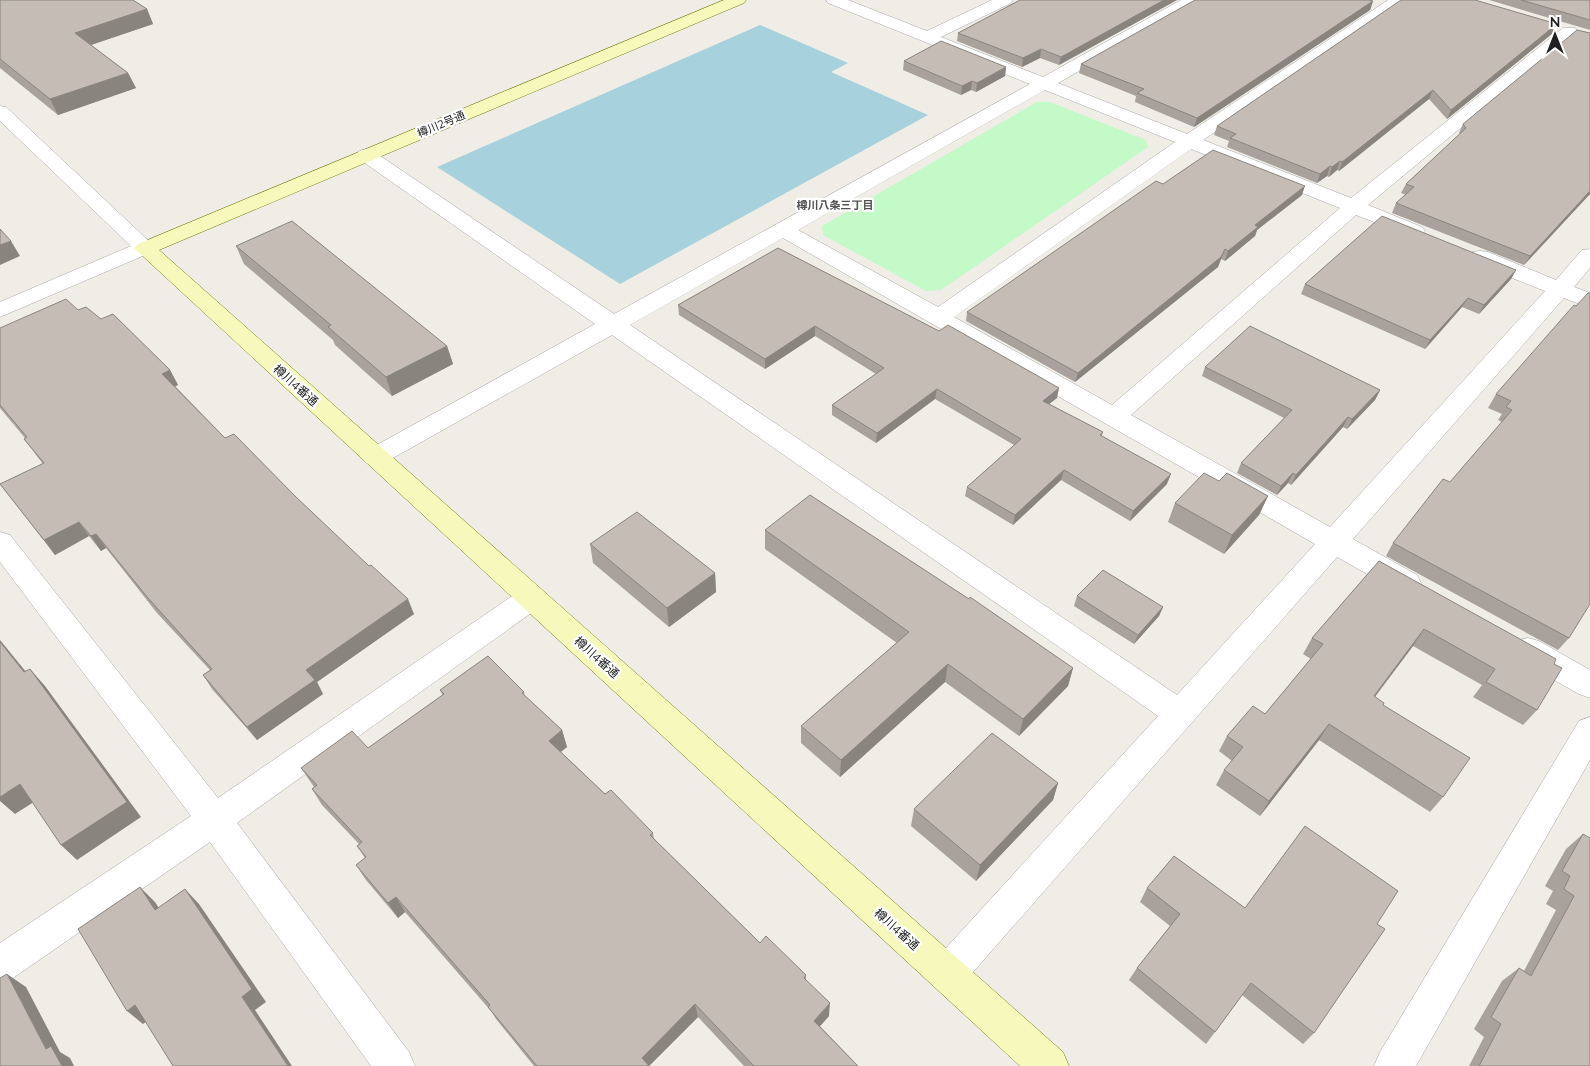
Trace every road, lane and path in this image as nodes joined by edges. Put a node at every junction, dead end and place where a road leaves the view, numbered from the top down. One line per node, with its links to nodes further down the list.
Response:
1 (738, 0): 11 (street, 樽川2号通)
2 (834, 0): 7 (street)
3 (1005, 0): 7 (street)
4 (1193, 0): 8 (street)
5 (1399, 0): 10 (street)
6 (1567, 31): 12 (street)
7 (928, 37): 8 (street)
8 (1044, 83): 10 (street); 13 (street)
9 (0, 111): 15 (street)
10 (1189, 141): 12 (street); 21 (street)
11 (366, 155): 15 (street, 樽川2号通); 22 (street)
12 (1353, 207): 14 (street); 23 (street)
13 (782, 229): 21 (street); 22 (street)
14 (1434, 239)
15 (144, 248): 20 (street); 24 (street, 樽川4番通)
16 (1461, 250): 18 (street)
17 (1590, 255): 18 (street)
18 (1560, 289): 19 (street); 26 (street)
19 (1590, 301)
20 (0, 310)
21 (939, 316): 23 (street)
22 (612, 324): 24 (street); 31 (street)
23 (1114, 417): 26 (street)
24 (376, 457): 28 (street, 樽川4番通)
25 (0, 542): 33 (street)
26 (1333, 542): 27 (street); 31 (street)
27 (1427, 594)
28 (531, 598): 33 (street); 35 (street, 樽川4番通)
29 (1504, 637): 30 (street)
30 (1590, 685)
31 (1180, 714): 35 (street)
32 (1590, 731): 38 (street)
33 (214, 820): 34 (street); 36 (street)
34 (0, 966)
35 (947, 974): 37 (street, 樽川4番通)
36 (395, 1066)
37 (1049, 1066)
38 (1394, 1066)

